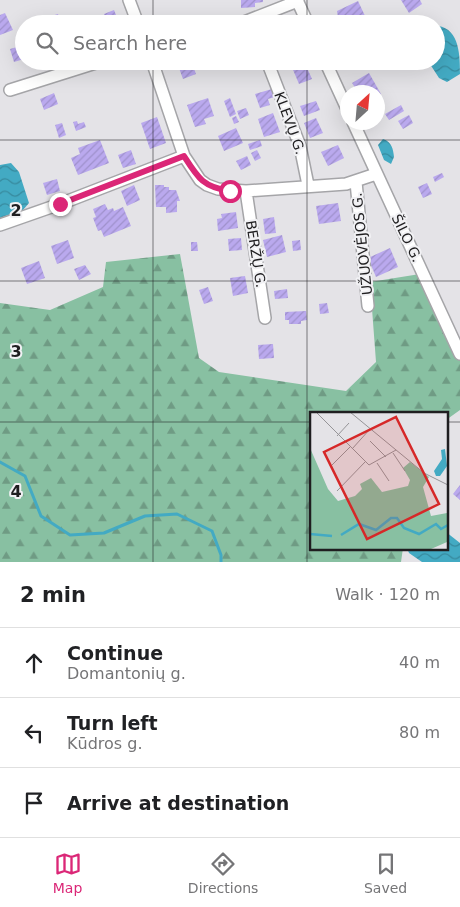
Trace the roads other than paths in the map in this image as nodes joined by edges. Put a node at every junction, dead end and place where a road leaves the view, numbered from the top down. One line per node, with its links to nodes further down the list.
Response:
1 (129, 0): 3 (street)
2 (297, 1): 4 (street); 5 (street)
3 (135, 15)
4 (262, 15)
5 (304, 15)
6 (73, 70): 10 (street)
7 (155, 70): 13 (street)
8 (270, 70): 16 (street, KLEVŲ G.)
9 (329, 70): 11 (street)
10 (10, 90)
11 (340, 94)
12 (357, 130): 14 (street, ŠILO G.)
13 (184, 156): 17 (street); 18 (street)
14 (376, 174): 15 (street); 21 (street, ŠILO G.)
15 (356, 182): 16 (street); 19 (street, UŽUOVĖJOS G.)
16 (308, 185): 17 (street)
17 (246, 191): 20 (street, BERŽŲ G.)
18 (0, 225)
19 (368, 306)
20 (265, 318)
21 (460, 354)

